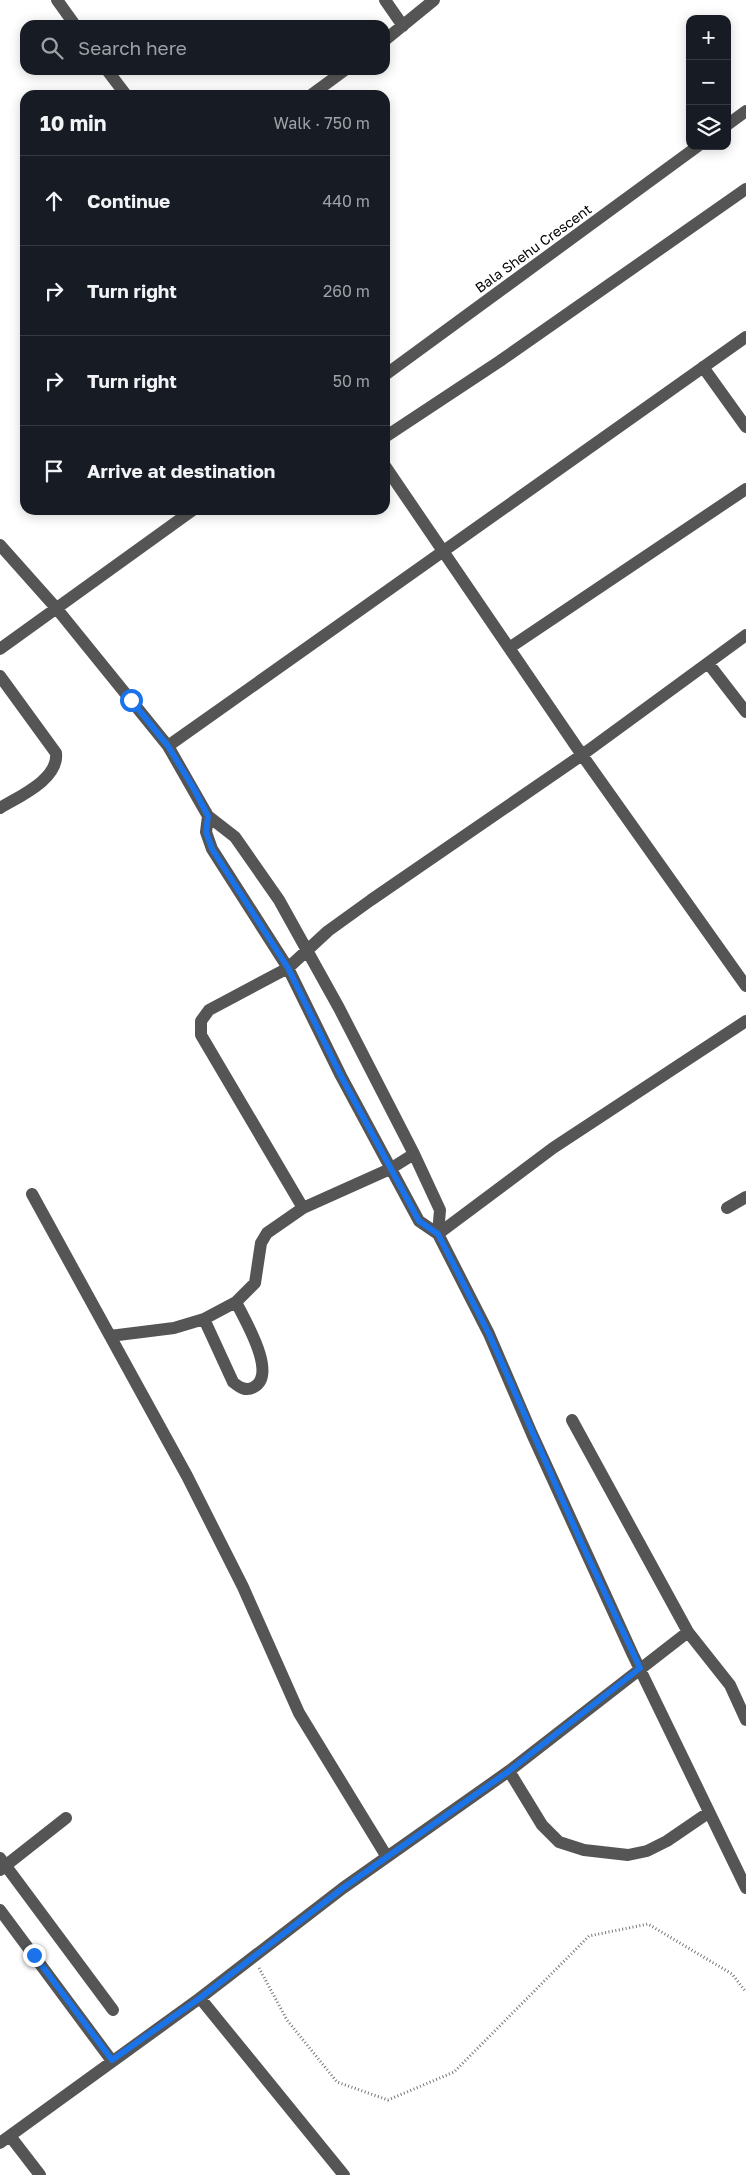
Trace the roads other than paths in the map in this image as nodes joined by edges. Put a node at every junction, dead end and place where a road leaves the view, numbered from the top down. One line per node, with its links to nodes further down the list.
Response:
1 (57, 0): 4 (street)
2 (385, 0): 5 (street)
3 (434, 0): 5 (street)
4 (71, 20)
5 (403, 26): 6 (street)
6 (390, 36)
7 (111, 75): 9 (street)
8 (339, 75): 10 (street)
9 (122, 90)
10 (318, 90)
11 (746, 111): 12 (street)
12 (731, 122)
13 (693, 150): 17 (street, Bala Shehu Crescent)
14 (746, 189): 19 (street)
15 (746, 337): 16 (street)
16 (703, 367): 18 (street); 24 (street)
17 (390, 371)
18 (746, 427)
19 (390, 434)
20 (390, 473): 24 (street)
21 (746, 489): 27 (street)
22 (187, 515): 25 (street)
23 (0, 544): 25 (street)
24 (444, 552): 27 (street); 32 (street)
25 (57, 610): 28 (street); 32 (street)
26 (746, 635): 29 (street)
27 (509, 648): 33 (street)
28 (0, 649)
29 (708, 664): 31 (street); 33 (street)
30 (0, 676): 34 (street)
31 (746, 712)
32 (168, 746): 35 (street)
33 (582, 755): 36 (street); 38 (street)
34 (0, 808)
35 (208, 816): 36 (street); 37 (street)
36 (308, 950): 37 (street); 40 (street)
37 (288, 968): 41 (street); 44 (street)
38 (746, 986)
39 (746, 1020): 46 (street)
40 (414, 1154): 41 (street); 46 (street)
41 (390, 1169): 44 (street); 46 (street)
42 (32, 1194): 49 (street)
43 (746, 1197): 45 (street)
44 (303, 1208): 47 (street)
45 (727, 1208)
46 (438, 1234): 52 (street)
47 (236, 1302): 48 (street); 48 (street)
48 (204, 1319): 49 (street)
49 (110, 1336): 57 (street)
50 (572, 1420): 51 (street)
51 (688, 1632): 52 (street); 53 (street)
52 (640, 1668): 54 (street); 55 (street)
53 (746, 1720)
54 (509, 1771): 55 (street); 57 (street)
55 (708, 1813): 59 (street)
56 (66, 1818): 58 (street)
57 (387, 1857): 61 (street)
58 (2, 1864): 62 (street)
59 (746, 1888)
60 (0, 1910): 63 (street)
61 (200, 1998): 63 (street); 66 (street)
62 (113, 2010)
63 (112, 2060): 64 (street)
64 (5, 2140): 65 (street)
65 (40, 2175)
66 (344, 2175)

